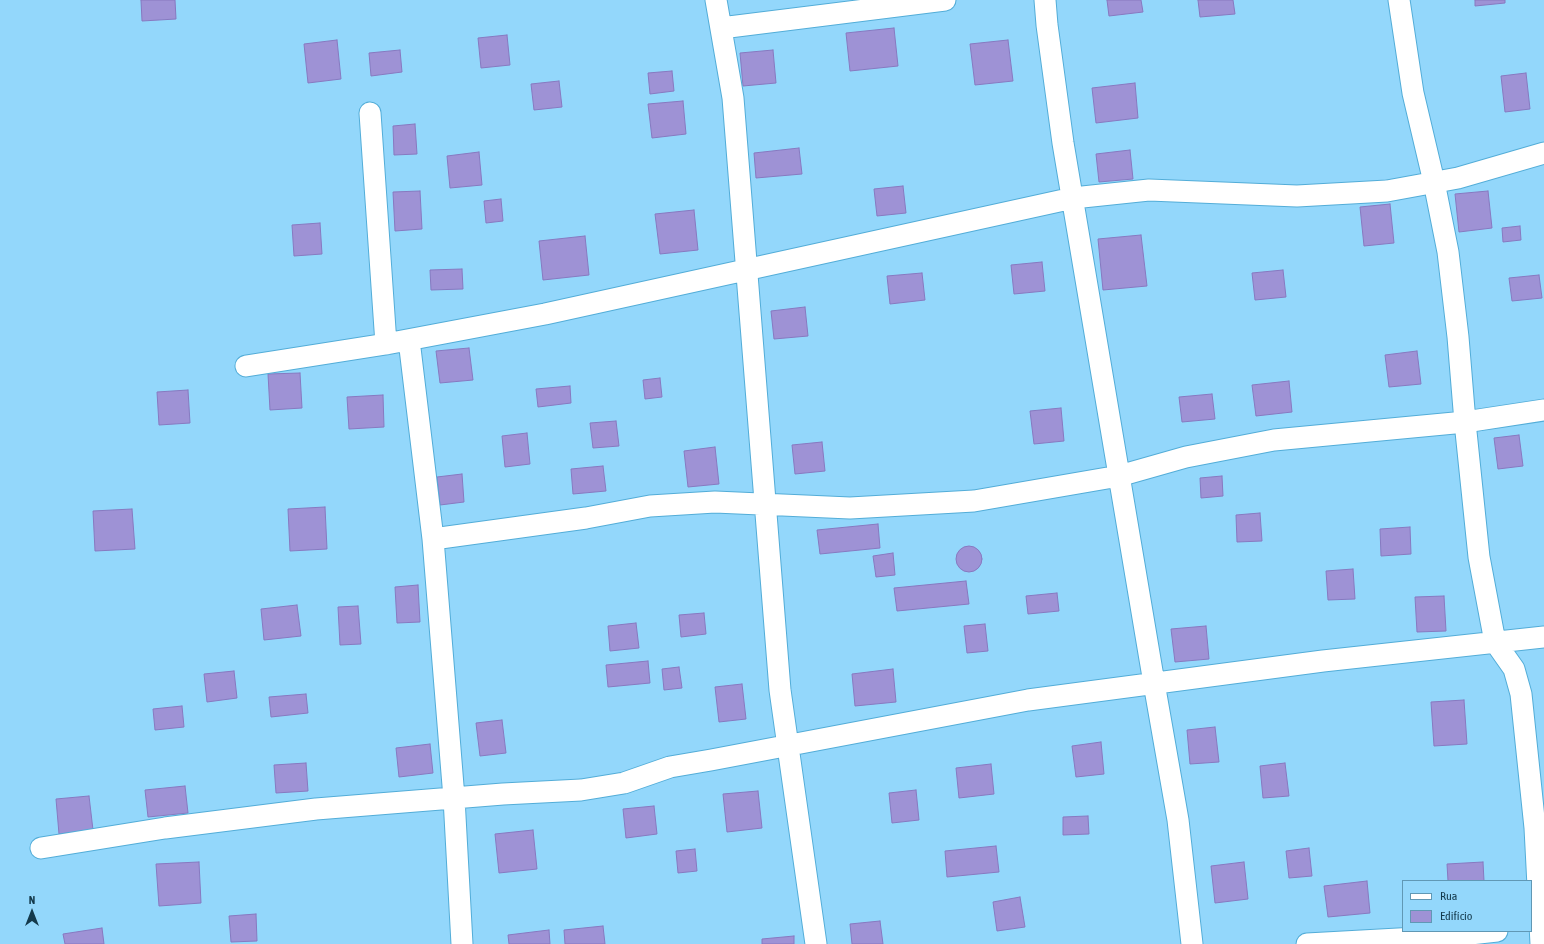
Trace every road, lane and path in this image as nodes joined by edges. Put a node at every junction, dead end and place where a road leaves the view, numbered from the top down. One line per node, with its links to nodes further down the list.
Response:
1 (716, 0): 5 (street)
2 (945, 0): 5 (street)
3 (1045, 0): 9 (street)
4 (1399, 0): 8 (street)
5 (721, 28): 10 (street)
6 (370, 113): 12 (street)
7 (1544, 153): 8 (street)
8 (1434, 182): 9 (street); 15 (street)
9 (1073, 198): 10 (street); 16 (street)
10 (747, 271): 11 (street); 17 (street)
11 (409, 340): 12 (street); 18 (street)
12 (386, 344): 13 (street)
13 (246, 366)
14 (1544, 410): 15 (street)
15 (1465, 422): 16 (street); 20 (street)
16 (1119, 476): 17 (street); 21 (street)
17 (766, 505): 18 (street); 22 (street)
18 (433, 539): 23 (street)
19 (1544, 637): 20 (street)
20 (1495, 642): 21 (street); 25 (street)
21 (1154, 683): 22 (street); 29 (street)
22 (787, 746): 23 (street); 28 (street)
23 (454, 798): 24 (street); 27 (street)
24 (40, 848)
25 (1539, 930)
26 (1488, 932): 30 (street)
27 (462, 944)
28 (816, 944)
29 (1192, 944)
30 (1307, 944)

